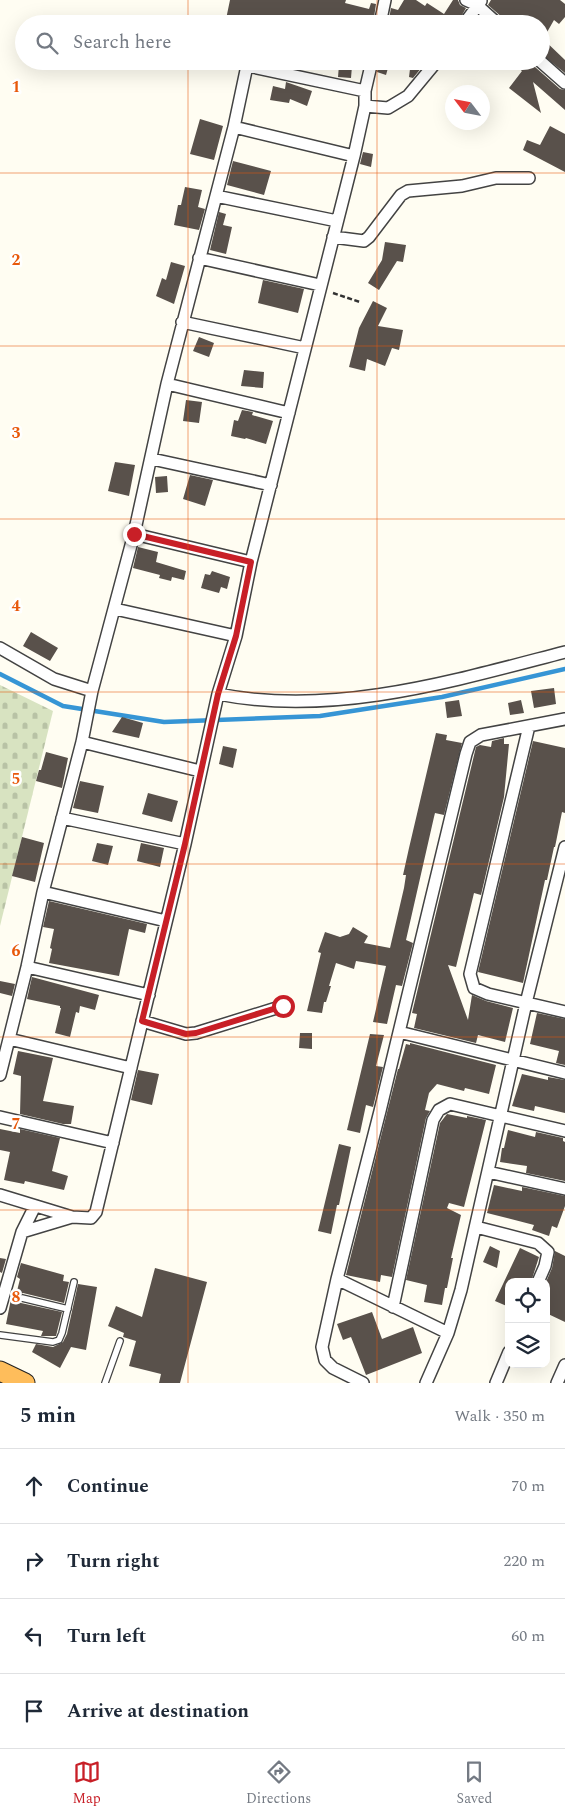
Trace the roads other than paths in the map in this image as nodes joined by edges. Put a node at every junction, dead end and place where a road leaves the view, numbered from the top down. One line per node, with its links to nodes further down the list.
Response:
1 (385, 0): 3 (street)
2 (475, 2): 4 (street); 5 (street)
3 (382, 15)
4 (468, 15)
5 (489, 15)
6 (247, 70): 14 (street)
7 (274, 70): 12 (street)
8 (370, 70): 12 (street)
9 (430, 70): 13 (street)
10 (550, 70): 11 (street)
11 (565, 83)
12 (365, 91): 13 (street)
13 (365, 106): 15 (street)
14 (234, 127): 15 (street); 17 (street)
15 (354, 156): 18 (street)
16 (528, 178): 19 (street)
17 (216, 196): 18 (street); 20 (street)
18 (337, 221): 19 (street)
19 (333, 236): 21 (street)
20 (199, 258): 21 (street); 22 (street)
21 (320, 288): 23 (street)
22 (182, 322): 23 (street); 24 (street)
23 (305, 348): 25 (street)
24 (167, 384): 25 (street); 26 (street)
25 (289, 413): 27 (street)
26 (152, 459): 27 (street); 28 (street)
27 (271, 485): 29 (street)
28 (134, 534): 29 (street); 30 (street)
29 (251, 562): 31 (street)
30 (115, 609): 31 (street); 34 (street)
31 (236, 636): 35 (street)
32 (0, 648): 34 (street)
33 (565, 652): 35 (street)
34 (92, 691): 38 (street)
35 (218, 694): 39 (street)
36 (565, 719): 37 (street)
37 (529, 726): 48 (street); 52 (street)
38 (82, 742): 39 (street); 40 (street)
39 (200, 770): 41 (street)
40 (62, 818): 41 (street); 44 (street)
41 (185, 844): 45 (street)
42 (565, 847): 43 (street)
43 (562, 874): 48 (street)
44 (43, 892): 45 (street); 46 (street)
45 (166, 921): 47 (street)
46 (27, 967): 47 (street); 53 (street)
47 (149, 995): 51 (street)
48 (526, 1003): 50 (street); 54 (street)
49 (283, 1006): 51 (street)
50 (565, 1012)
51 (142, 1021): 55 (street)
52 (399, 1032): 54 (street); 70 (street)
53 (9, 1039): 55 (street); 57 (street)
54 (512, 1060): 56 (street); 58 (street)
55 (131, 1068): 61 (street)
56 (565, 1073)
57 (0, 1075)
58 (500, 1115): 60 (street); 62 (street); 73 (street)
59 (0, 1117): 61 (street)
60 (565, 1131)
61 (113, 1143): 66 (street)
62 (488, 1172): 63 (street); 67 (street)
63 (565, 1189)
64 (0, 1195): 65 (street)
65 (36, 1206): 66 (street); 68 (street)
66 (72, 1217): 68 (street)
67 (476, 1227): 69 (street); 76 (street)
68 (22, 1232): 74 (street)
69 (540, 1278)
70 (338, 1279): 73 (street); 84 (street)
71 (74, 1282): 75 (lane)
72 (22, 1298): 75 (lane)
73 (393, 1306): 76 (street)
74 (0, 1308)
75 (68, 1309): 77 (lane)
76 (448, 1333): 85 (street)
77 (0, 1335)
78 (120, 1341): 83 (lane)
79 (505, 1362): 86 (street)
80 (565, 1365): 87 (street)
81 (0, 1371): 82 (highway)
82 (25, 1383)
83 (105, 1383)
84 (363, 1383)
85 (426, 1383)
86 (496, 1383)
87 (558, 1383)

